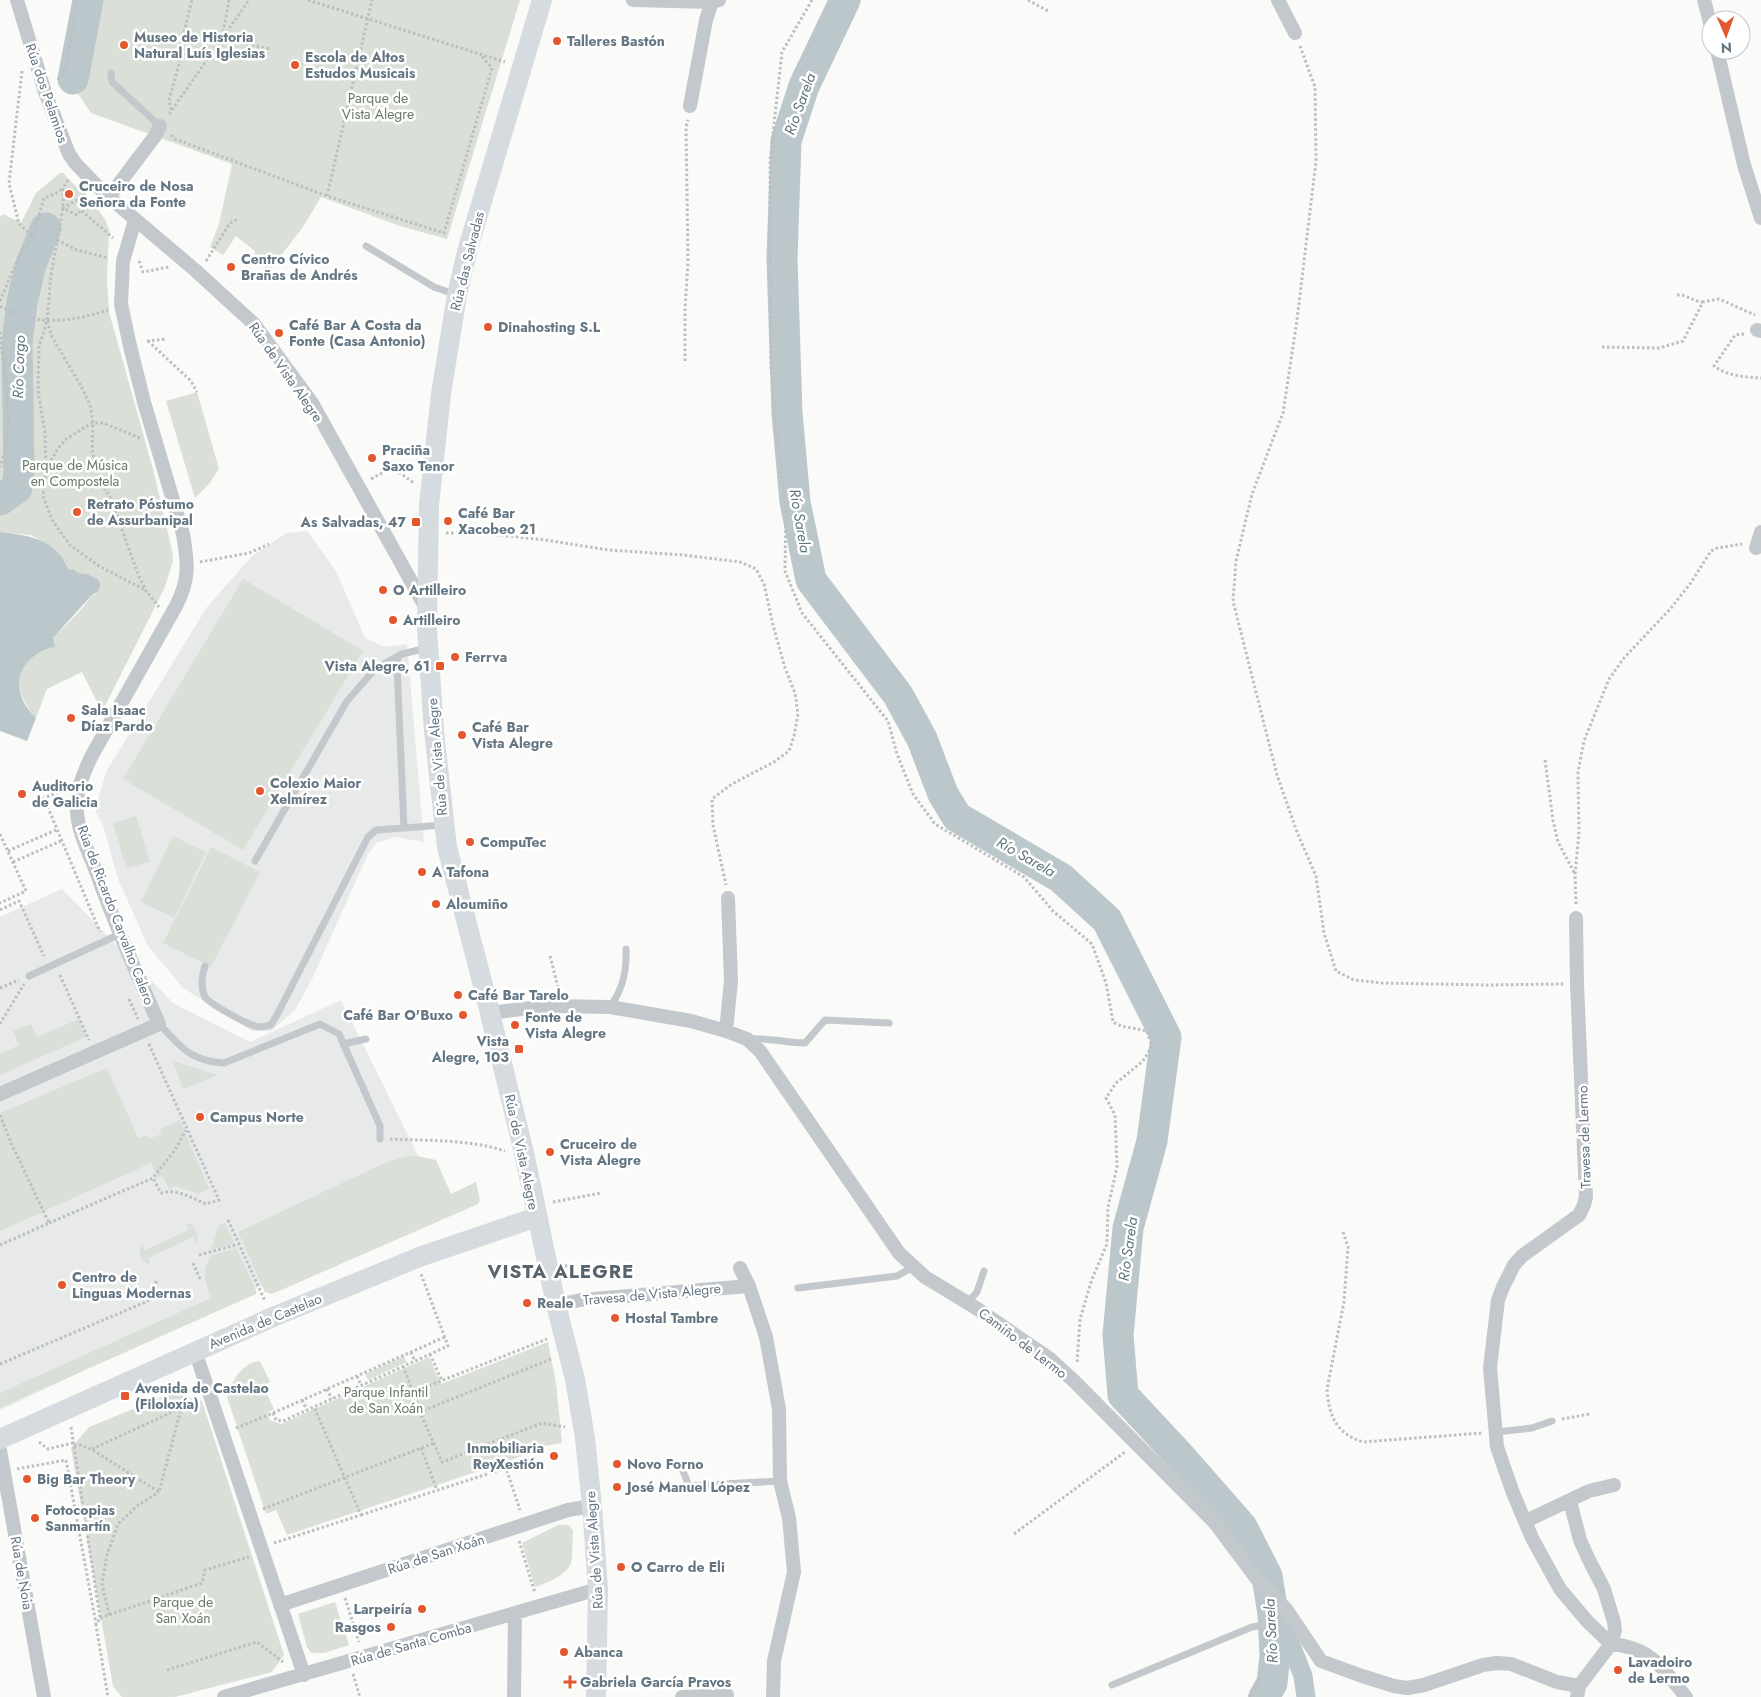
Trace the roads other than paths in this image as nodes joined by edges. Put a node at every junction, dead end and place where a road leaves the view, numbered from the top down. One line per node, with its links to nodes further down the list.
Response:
1 (16, 0): 11 (street, Rúa dos Pelamios)
2 (542, 0): 17 (main road, Rúa das Salvadas)
3 (633, 0): 5 (street)
4 (1278, 0): 6 (street)
5 (716, 1): 9 (street)
6 (1295, 33)
7 (1719, 60): 12 (street)
8 (111, 73): 10 (lane)
9 (690, 106)
10 (160, 126): 11 (street)
11 (110, 197): 13 (street, Rúa dos Pelamios)
12 (1761, 218)
13 (135, 220): 14 (street, Rúa de Vista Alegre); 16 (street, Rúa de Ricardo Carvalho Calero)
14 (148, 231): 16 (street); 19 (street, Rúa de Vista Alegre)
15 (366, 246): 17 (lane)
16 (126, 248): 27 (street, Rúa de Ricardo Carvalho Calero)
17 (457, 295): 18 (main road, Rúa das Salvadas)
18 (428, 530): 19 (main road, Rúa de Vista Alegre)
19 (427, 609): 20 (main road, Rúa de Vista Alegre)
20 (428, 647): 21 (lane); 22 (main road, Rúa de Vista Alegre)
21 (398, 656): 23 (lane); 24 (lane)
22 (443, 825): 23 (lane); 32 (main road, Rúa de Vista Alegre)
23 (404, 828): 29 (lane)
24 (255, 861)
25 (728, 898): 35 (street)
26 (1576, 918): 51 (street, Travesa de Lermo)
27 (120, 934): 30 (lane); 34 (street, Rúa de Ricardo Carvalho Calero)
28 (626, 949): 31 (lane)
29 (205, 966)
30 (29, 976)
31 (610, 1007): 32 (street, Camiño de Lermo); 35 (street, Camiño de Lermo)
32 (490, 1013): 41 (main road, Rúa de Vista Alegre)
33 (890, 1023): 37 (lane)
34 (159, 1024): 38 (lane); 39 (street)
35 (726, 1031): 37 (street, Camiño de Lermo)
36 (366, 1039): 38 (lane)
37 (747, 1039): 42 (street, Camiño de Lermo)
38 (343, 1044): 40 (lane)
39 (0, 1094)
40 (380, 1139)
41 (536, 1217): 48 (main road, Rúa de Vista Alegre); 49 (main road, Avenida de Castelao)
42 (913, 1267): 46 (lane); 47 (street, Camiño de Lermo)
43 (740, 1268): 45 (street)
44 (984, 1271): 47 (lane)
45 (750, 1286): 48 (street, Travesa de Vista Alegre); 55 (street)
46 (798, 1288)
47 (968, 1302): 67 (street, Camiño de Lermo)
48 (556, 1305): 58 (main road, Rúa de Vista Alegre)
49 (195, 1351): 52 (main road, Avenida de Castelao); 61 (street)
50 (1552, 1421): 51 (lane)
51 (1496, 1437): 59 (street, Travesa de Lermo)
52 (0, 1439)
53 (0, 1450): 69 (street, Rúa de Noia)
54 (681, 1466): 55 (lane)
55 (780, 1481): 74 (street)
56 (1614, 1485): 57 (street)
57 (1570, 1501): 59 (street); 64 (street)
58 (592, 1506): 60 (main road, Rúa de Vista Alegre); 61 (street, Rúa de San Xoán)
59 (1526, 1521): 64 (street, Travesa de Lermo)
60 (598, 1589): 62 (street, Rúa de Santa Comba); 72 (main road, Rúa de Vista Alegre)
61 (280, 1605): 65 (street)
62 (515, 1614): 65 (street, Rúa de Santa Comba); 71 (street)
63 (1262, 1624): 66 (lane)
64 (1611, 1644): 67 (street); 75 (street)
65 (304, 1675): 70 (street, Rúa de Santa Comba)
66 (1112, 1685)
67 (1578, 1691)
68 (728, 1694): 73 (street)
69 (44, 1697)
70 (224, 1697)
71 (514, 1697)
72 (596, 1697)
73 (682, 1697)
74 (773, 1697)
75 (1686, 1697)

